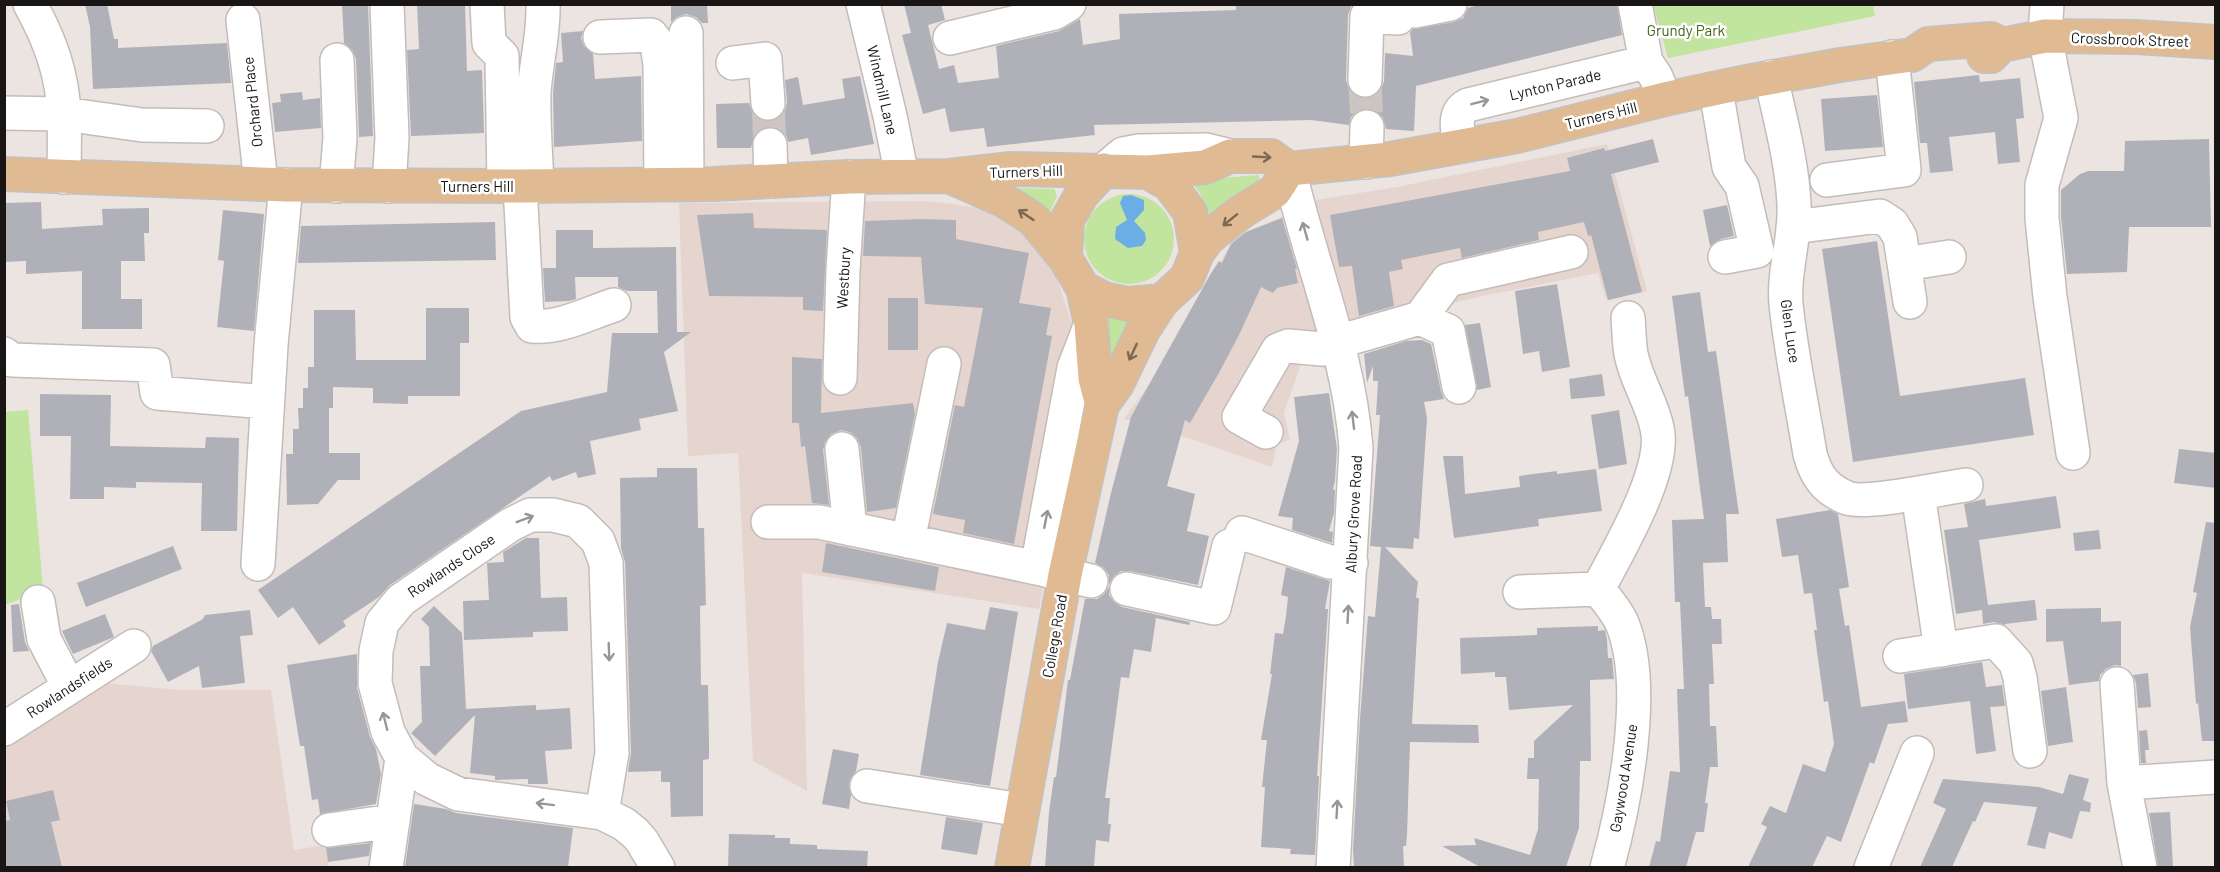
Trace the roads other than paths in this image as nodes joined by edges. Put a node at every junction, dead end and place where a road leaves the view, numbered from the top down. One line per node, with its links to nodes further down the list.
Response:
1 (30, 4): 26 (street)
2 (387, 4): 46 (street)
3 (487, 4): 47 (street)
4 (543, 4): 47 (street)
5 (863, 4): 37 (street, Windmill Lane)
6 (1069, 4): 14 (street)
7 (1450, 4): 21 (street)
8 (1635, 4): 18 (street)
9 (2047, 4): 12 (street)
10 (243, 20): 44 (street, Orchard Place)
11 (686, 33): 43 (street)
12 (2045, 36): 15 (main road, Crossbrook Street); 16 (main road, Turners Hill); 71 (street)
13 (600, 38): 43 (street)
14 (950, 38)
15 (2216, 42)
16 (1902, 56): 20 (main road, Turners Hill); 41 (street)
17 (337, 60): 45 (street)
18 (1646, 62): 23 (street); 30 (street, Lynton Parade, one-way to 18)
19 (733, 63): 24 (street)
20 (1771, 77): 22 (main road, Turners Hill); 48 (street, Glen Luce)
21 (1365, 80)
22 (1716, 90): 23 (main road, Turners Hill); 51 (street)
23 (1665, 99): 30 (main road, Turners Hill)
24 (768, 103)
25 (4, 112): 26 (street)
26 (64, 114): 27 (street); 39 (street)
27 (207, 126)
28 (1367, 127): 32 (street)
29 (770, 145): 42 (street)
30 (1460, 146): 32 (main road, Turners Hill)
31 (1230, 156): 33 (main road, one-way to 33); 34 (street); 35 (main road)
32 (1366, 162): 33 (main road, Turners Hill)
33 (1289, 169): 50 (main road, one-way to 50); 62 (street, Albury Grove Road, one-way to 33)
34 (1104, 170): 35 (main road); 38 (main road, Turners Hill); 53 (main road)
35 (1148, 172): 50 (main road)
36 (4, 174): 39 (main road, Turners Hill)
37 (902, 176): 38 (main road, Turners Hill); 40 (main road, Turners Hill)
38 (949, 176): 53 (main road, Turners Hill, one-way to 38)
39 (64, 177): 44 (main road, Turners Hill)
40 (849, 177): 42 (main road, Turners Hill); 65 (street, Westbury)
41 (1827, 180)
42 (771, 181): 43 (main road, Turners Hill)
43 (674, 183): 47 (main road, Turners Hill)
44 (273, 184): 45 (main road, Turners Hill); 67 (street, Orchard Place)
45 (336, 186): 46 (main road, Turners Hill)
46 (390, 186): 47 (main road, Turners Hill)
47 (520, 186): 58 (street)
48 (1793, 227): 54 (street); 73 (street, Glen Luce)
49 (1571, 252): 59 (street)
50 (1197, 253): 56 (main road)
51 (1725, 257)
52 (1949, 257): 54 (street)
53 (1065, 258): 55 (main road)
54 (1905, 264): 57 (street)
55 (1083, 288): 56 (main road); 61 (main road, College Road)
56 (1162, 301): 68 (main road, College Road, one-way to 68)
57 (1910, 302)
58 (614, 305)
59 (1420, 318): 62 (street); 66 (street)
60 (1628, 318): 81 (street)
61 (1091, 324): 68 (main road, College Road); 79 (street, one-way to 61)
62 (1337, 342): 69 (street); 77 (street, Albury Grove Road, one-way to 62)
63 (4, 354): 67 (street)
64 (944, 364): 76 (street)
65 (840, 378)
66 (1459, 387)
67 (267, 402): 78 (street, Orchard Place)
68 (1102, 405): 79 (main road, College Road)
69 (1266, 432)
70 (842, 449): 75 (street)
71 (2073, 453)
72 (1966, 484): 73 (street, Glen Luce)
73 (1918, 493): 85 (street)
74 (768, 522): 75 (street)
75 (850, 529): 76 (street)
76 (908, 541): 79 (street)
77 (1351, 563): 80 (street); 103 (street, Albury Grove Road, one-way to 77)
78 (258, 564)
79 (1065, 575): 96 (main road, College Road)
80 (1127, 589)
81 (1598, 589): 82 (street); 104 (street, Gaywood Avenue)
82 (1520, 592)
83 (38, 602): 88 (street)
84 (134, 646): 88 (street, Rowlandsfields)
85 (1941, 650): 86 (street); 90 (street)
86 (1900, 656)
87 (2117, 684): 94 (street)
88 (69, 687): 89 (street, Rowlandsfields)
89 (6, 725)
90 (2030, 751)
91 (1917, 753): 105 (street)
92 (402, 759): 97 (street, Rowlands Close, one-way to 92); 97 (street, Rowlands Close, one-way to 97); 98 (street)
93 (2216, 777): 94 (street)
94 (2124, 783): 106 (street)
95 (867, 786): 96 (street)
96 (1022, 810): 102 (main road, College Road)
97 (602, 813): 101 (street, Rowlands Close)
98 (393, 821): 99 (street); 100 (street)
99 (329, 830)
100 (386, 867)
101 (658, 867)
102 (1012, 867)
103 (1334, 867)
104 (1606, 867)
105 (1870, 867)
106 (2140, 867)

